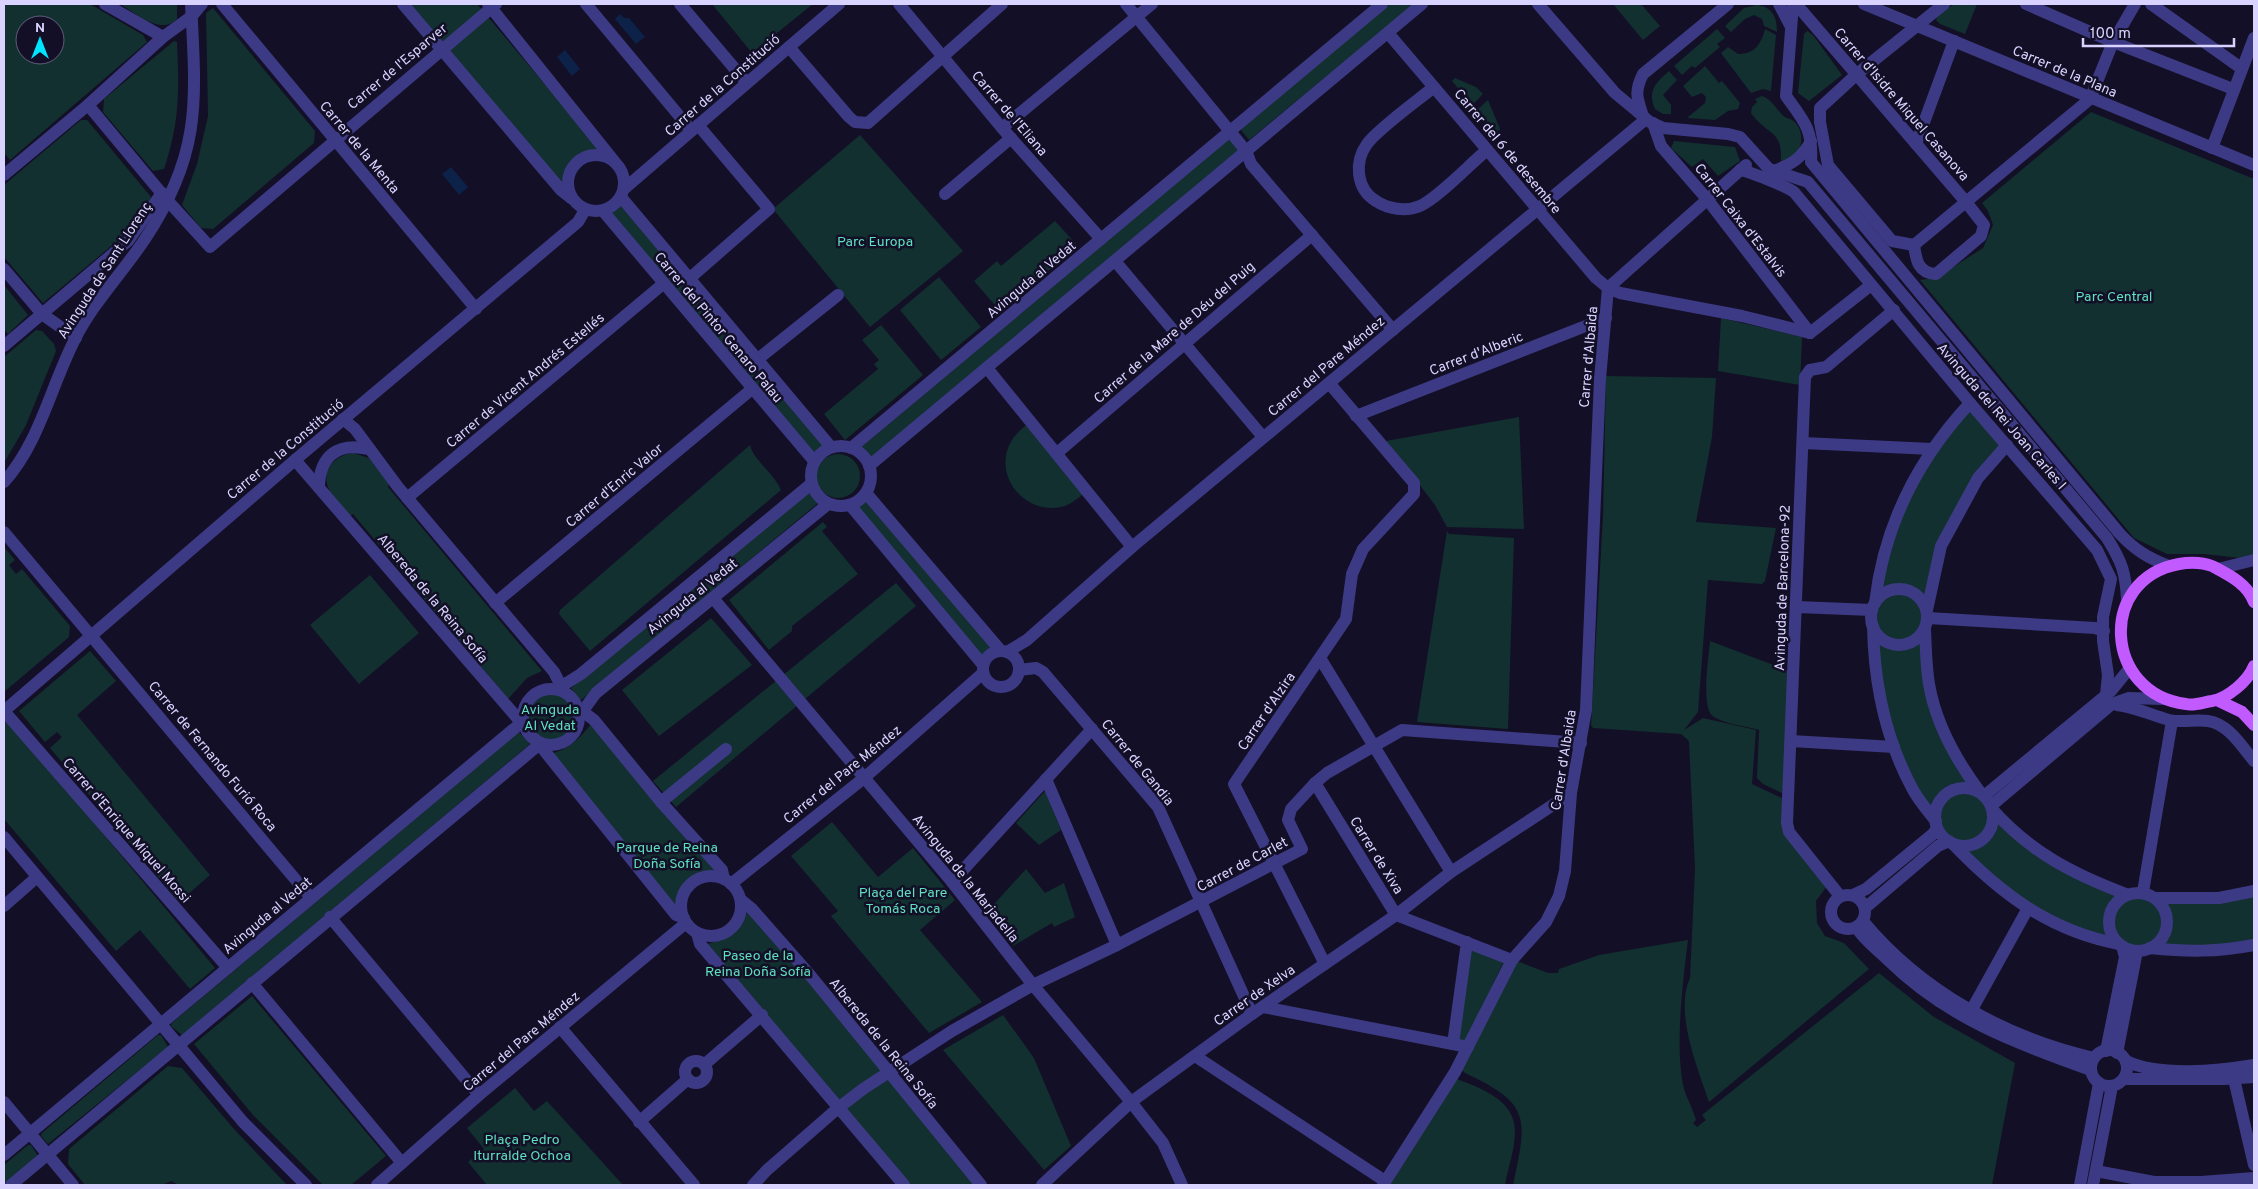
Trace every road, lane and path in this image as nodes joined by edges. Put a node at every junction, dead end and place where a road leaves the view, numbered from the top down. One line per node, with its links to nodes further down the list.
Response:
1 (105, 4): 30 (street)
2 (202, 4): 25 (street)
3 (222, 4): 51 (street, Carrer de la Menta)
4 (403, 4): 35 (street)
5 (586, 4): 47 (street)
6 (680, 4): 40 (street)
7 (839, 4): 34 (street, Carrer de la Constitució)
8 (898, 4): 37 (street, Carrer de l'Eliana)
9 (1002, 4): 37 (street)
10 (1126, 4): 26 (street)
11 (1152, 4): 26 (street)
12 (1382, 4): 24 (street, Avinguda al Vedat)
13 (1422, 4): 29 (street)
14 (1538, 4): 46 (street)
15 (1728, 4): 46 (street)
16 (1779, 4): 28 (street)
17 (1794, 4): 28 (street, Avinguda del Rei Joan Carles I); 39 (street, Carrer d'Isidre Miquel Casanova)
18 (1864, 4): 27 (street, Carrer de la Plana)
19 (1944, 4): 27 (street)
20 (2026, 4): 33 (street)
21 (2135, 4): 33 (street)
22 (2151, 4): 38 (street)
23 (492, 5): 35 (street, Carrer de l'Esparver); 57 (street)
24 (1368, 8): 49 (street, Avinguda al Vedat)
25 (192, 10): 30 (street); 66 (street, Avinguda de Sant Llorenç)
26 (1137, 16): 48 (street); 49 (street)
27 (1917, 26): 32 (street, Carrer de la Plana); 39 (street)
28 (1792, 29): 45 (street, Avinguda del Rei Joan Carles I)
29 (1388, 33): 41 (street, Carrer del 6 de desembre); 56 (street)
30 (163, 38): 44 (street)
31 (2254, 38): 36 (street)
32 (1954, 41): 43 (street, Carrer de la Plana); 53 (street)
33 (2113, 42): 42 (street); 43 (street)
34 (789, 47): 37 (street); 40 (street, Carrer de la Constitució)
35 (441, 49): 51 (street, Carrer de l'Esparver); 67 (street)
36 (2251, 53): 38 (street)
37 (943, 58): 48 (street, Carrer de l'Eliana)
38 (2241, 68): 42 (street)
39 (1857, 74): 53 (street, Carrer d'Isidre Miquel Casanova); 58 (street, Avinguda del Rei Joan Carles I)
40 (746, 82): 47 (street, Carrer de la Constitució)
41 (1434, 87): 55 (street, Carrer del 6 de desembre); 55 (street)
42 (2233, 89): 54 (street)
43 (2090, 98): 54 (street, Carrer de la Plana); 69 (street)
44 (88, 105): 62 (street); 66 (street)
45 (1796, 109): 52 (street, Avinguda del Rei Joan Carles I); 58 (street, Avinguda del Rei Joan Carles I)
46 (1647, 119): 60 (street); 68 (street, Carrer Caixa d'Estalvis); 70 (street, Carrer del Pare Méndez)
47 (694, 128): 64 (street, Carrer de la Constitució); 78 (street)
48 (1002, 128): 50 (street, Carrer de l'Eliana)
49 (1229, 132): 56 (street); 74 (street, Avinguda al Vedat)
50 (1011, 138): 65 (street); 74 (street, Carrer de l'Eliana)
51 (334, 139): 66 (street, Carrer de l'Esparver); 83 (street, Carrer de la Menta)
52 (1811, 140): 60 (street); 120 (street, Avinguda del Rei Joan Carles I)
53 (1916, 144): 69 (street, Carrer d'Isidre Miquel Casanova)
54 (2212, 148): 59 (street, Carrer de la Plana)
55 (1487, 150): 70 (street, Carrer del 6 de desembre)
56 (1246, 151): 73 (street); 76 (street)
57 (614, 161): 64 (street); 67 (street)
58 (1828, 165): 75 (street, Avinguda del Rei Joan Carles I)
59 (2254, 165)
60 (1772, 169): 61 (street); 63 (street, Avinguda del Rei Joan Carles I); 123 (street, Avinguda del Rei Joan Carles I)
61 (1740, 170): 63 (street, Avinguda del Rei Joan Carles I); 68 (street)
62 (4, 175)
63 (1788, 188): 80 (street, Avinguda del Rei Joan Carles I)
64 (623, 193): 72 (street); 78 (street, Carrer del Pintor Genaro Palau)
65 (945, 194)
66 (165, 197): 85 (street); 89 (street, Avinguda de Sant Llorenç)
67 (571, 198): 71 (street)
68 (1707, 198): 81 (street); 88 (street, Carrer Caixa d'Estalvis)
69 (1966, 202): 75 (street); 75 (street, Carrer d'Isidre Miquel Casanova)
70 (1537, 209): 81 (street, Carrer del 6 de desembre); 87 (street, Carrer del Pare Méndez)
71 (585, 210): 72 (street); 83 (street, Carrer de la Constitució)
72 (603, 211): 79 (street, Carrer del Pintor Genaro Palau)
73 (1312, 235): 87 (street); 90 (street, Carrer de la Mare de Déu del Puig)
74 (1101, 239): 103 (street, Avinguda al Vedat)
75 (1914, 245)
76 (1115, 262): 90 (street); 93 (street)
77 (4, 269): 85 (street)
78 (690, 278): 92 (street, Carrer del Pintor Genaro Palau)
79 (663, 284): 95 (street, Carrer del Pintor Genaro Palau); 114 (street, Carrer de Vicent Andrés Estellés)
80 (1871, 285): 84 (street, Avinguda del Rei Joan Carles I); 88 (street)
81 (1608, 288): 86 (street, Carrer d'Albaida); 88 (street)
82 (838, 295): 92 (street)
83 (476, 309): 98 (street, Carrer de la Constitució)
84 (1894, 310): 96 (street, Avinguda del Rei Joan Carles I); 100 (street, Avinguda de Barcelona-92)
85 (42, 314): 89 (street); 91 (street)
86 (1606, 318): 97 (street, Carrer d'Alberic); 149 (street, Carrer d'Albaida)
87 (1392, 330): 94 (street, Carrer del Pare Méndez)
88 (1810, 333)
89 (76, 338): 110 (street, Avinguda de Sant Llorenç)
90 (1183, 343): 99 (street); 106 (street, Carrer de la Mare de Déu del Puig)
91 (4, 346)
92 (758, 359): 102 (street, Carrer del Pintor Genaro Palau)
93 (987, 368): 106 (street); 109 (street)
94 (1329, 382): 97 (street); 99 (street, Carrer del Pare Méndez)
95 (752, 389): 108 (street, Carrer del Pintor Genaro Palau); 125 (street, Carrer d'Enric Valor)
96 (1970, 403): 101 (street, Avinguda del Rei Joan Carles I); 105 (street)
97 (1356, 416): 133 (street, Carrer d'Alzira)
98 (343, 419): 104 (street); 107 (street, Carrer de la Constitució)
99 (1263, 437): 118 (street, Carrer del Pare Méndez)
100 (1803, 443): 105 (street); 127 (street, Avinguda de Barcelona-92)
101 (2007, 445): 128 (street); 130 (street, Avinguda del Rei Joan Carles I)
102 (831, 447): 103 (street); 108 (street)
103 (851, 448): 109 (street)
104 (368, 449): 112 (street); 114 (street)
105 (1932, 450): 126 (street)
106 (1056, 453): 118 (street)
107 (295, 460): 112 (street, Albereda de la Reina Sofía); 131 (street, Carrer de la Constitució)
108 (814, 461): 111 (street)
109 (870, 466): 113 (street)
110 (4, 482)
111 (811, 484): 115 (street); 137 (street, Avinguda al Vedat)
112 (320, 486): 144 (street, Albereda de la Reina Sofía)
113 (866, 493): 116 (street); 132 (street)
114 (407, 498): 125 (street)
115 (828, 504): 116 (street); 122 (street, Avinguda al Vedat)
116 (850, 505): 136 (street)
117 (4, 532): 131 (street, Carrer de Fernando Furió Roca)
118 (1132, 547): 132 (street, Carrer del Pare Méndez)
119 (2254, 560): 121 (street)
120 (2169, 566): 121 (main road); 123 (main road)
121 (2218, 569): 124 (main road)
122 (713, 598): 142 (street, Avinguda al Vedat); 154 (street, Avinguda de la Marjadella)
123 (2127, 601): 134 (main road)
124 (2254, 602)
125 (495, 603): 137 (street)
126 (1873, 606): 127 (street); 128 (street); 129 (street)
127 (1796, 607): 147 (street, Avinguda de Barcelona-92)
128 (1926, 619): 129 (street); 130 (street); 158 (street)
129 (1873, 626): 151 (street)
130 (2104, 632): 139 (street, Avinguda del Rei Joan Carles I)
131 (91, 634): 141 (street, Carrer de la Constitució); 172 (street, Carrer de Fernando Furió Roca)
132 (1011, 658): 136 (street); 136 (street); 146 (street, Carrer de Gandia)
133 (1320, 658): 150 (street); 163 (street, Carrer d'Alzira)
134 (2129, 669): 138 (main road); 139 (street)
135 (2254, 671): 140 (main road)
136 (986, 674): 154 (street, Carrer del Pare Méndez)
137 (561, 689): 142 (street); 144 (street)
138 (2162, 699): 139 (street); 140 (main road)
139 (2109, 700): 143 (street); 158 (street)
140 (2217, 700): 145 (main road)
141 (4, 711): 192 (street, Carrer d'Enrique Miquel Mossi)
142 (580, 711): 148 (street); 159 (street)
143 (2172, 721): 153 (street); 169 (street)
144 (523, 723): 148 (street); 172 (street, Avinguda al Vedat)
145 (2254, 725)
146 (1092, 728): 155 (street); 175 (street, Carrer de Gandia)
147 (1791, 741): 151 (street); 171 (street, Avinguda de Barcelona-92)
148 (538, 742): 180 (street); 181 (street)
149 (1581, 743): 150 (street, Carrer de Carlet); 157 (street, Carrer d'Albaida)
150 (1372, 745): 156 (street, Carrer de Carlet); 164 (street)
151 (1894, 747): 160 (street)
152 (726, 749): 159 (street)
153 (2254, 761)
154 (864, 778): 166 (street, Carrer del Pare Méndez); 167 (street, Avinguda de la Marjadella)
155 (1046, 778): 167 (street); 185 (street)
156 (1315, 783): 163 (street, Carrer de Carlet); 179 (street, Carrer de Xiva)
157 (1571, 793): 164 (street, Carrer de Xelva); 190 (street, Carrer d'Albaida)
158 (1987, 801): 160 (street); 162 (street); 170 (street)
159 (661, 802): 166 (street)
160 (1936, 824): 162 (street); 171 (street)
161 (4, 837): 165 (street)
162 (1951, 842): 177 (street); 178 (street)
163 (1274, 863): 175 (street, Carrer de Carlet); 191 (street, Carrer d'Alzira)
164 (1451, 872): 179 (street, Carrer de Xelva)
165 (37, 877): 176 (street); 198 (street)
166 (728, 881): 174 (street); 181 (street)
167 (952, 882): 194 (street, Avinguda de la Marjadella)
168 (2254, 891): 173 (street)
169 (2143, 892): 170 (street); 173 (street)
170 (2126, 894): 187 (street)
171 (1847, 896): 177 (street); 182 (street)
172 (311, 898): 192 (street, Avinguda al Vedat)
173 (2155, 898): 188 (street)
174 (741, 900): 183 (street); 207 (street, Albereda de la Reina Sofía)
175 (1202, 902): 185 (street, Carrer de Carlet); 195 (street, Carrer de Gandia)
176 (4, 906)
177 (1865, 908): 182 (street)
178 (2028, 910): 187 (street); 196 (street)
179 (1396, 915): 184 (street, Carrer de Xiva); 191 (street, Carrer de Xelva)
180 (330, 917): 193 (street); 212 (street)
181 (685, 920): 183 (street); 199 (street, Carrer del Pare Méndez)
182 (1860, 924): 196 (street); 205 (street)
183 (697, 933): 197 (street)
184 (1467, 942): 190 (street, Carrer de Xiva); 200 (street)
185 (1117, 945): 194 (street, Carrer de Carlet)
186 (2254, 945): 188 (street)
187 (2121, 946): 189 (street); 203 (street)
188 (2150, 948): 189 (street)
189 (2137, 951): 203 (street)
190 (1512, 960): 202 (street, Carrer d'Albaida)
191 (1325, 964): 195 (street, Carrer de Xelva)
192 (228, 968): 198 (street, Avinguda al Vedat)
193 (252, 983): 201 (street); 220 (street)
194 (1033, 985): 207 (street, Carrer de Carlet); 214 (street, Avinguda de la Marjadella)
195 (1257, 1011): 200 (street); 204 (street, Carrer de Xelva)
196 (1971, 1011): 205 (street)
197 (762, 1015): 215 (street); 216 (street)
198 (161, 1023): 201 (street); 217 (street, Avinguda al Vedat)
199 (560, 1028): 212 (street, Carrer del Pare Méndez); 216 (street)
200 (1453, 1044): 202 (street)
201 (178, 1045): 218 (street); 227 (street)
202 (1468, 1047): 224 (street, Carrer d'Albaida)
203 (2116, 1055): 205 (street); 206 (street); 209 (street)
204 (1195, 1056): 214 (street, Carrer de Xelva); 224 (street)
205 (2093, 1064): 211 (street)
206 (2254, 1065)
207 (889, 1072): 215 (street, Carrer de Carlet); 232 (street, Albereda de la Reina Sofía)
208 (2254, 1077): 210 (street)
209 (2124, 1079): 210 (street); 211 (street)
210 (2234, 1079): 221 (street)
211 (2106, 1085): 222 (street); 235 (street)
212 (479, 1095): 220 (street, Carrer del Pare Méndez)
213 (4, 1102): 217 (street)
214 (1131, 1102): 233 (street, Carrer de Xelva); 234 (street, Avinguda de la Marjadella)
215 (837, 1109): 230 (street, Carrer de Carlet); 231 (street)
216 (639, 1122): 229 (street)
217 (30, 1133): 218 (street); 219 (street, Avinguda al Vedat)
218 (47, 1154): 225 (street); 226 (street)
219 (4, 1155)
220 (402, 1163): 228 (street, Carrer del Pare Méndez)
221 (2254, 1165)
222 (2096, 1171): 223 (street); 236 (street)
223 (2254, 1178)
224 (1384, 1183)
225 (11, 1185)
226 (73, 1185)
227 (306, 1185)
228 (377, 1185)
229 (694, 1185)
230 (753, 1185)
231 (904, 1185)
232 (981, 1185)
233 (1042, 1185)
234 (1182, 1185)
235 (2080, 1185)
236 (2093, 1185)

